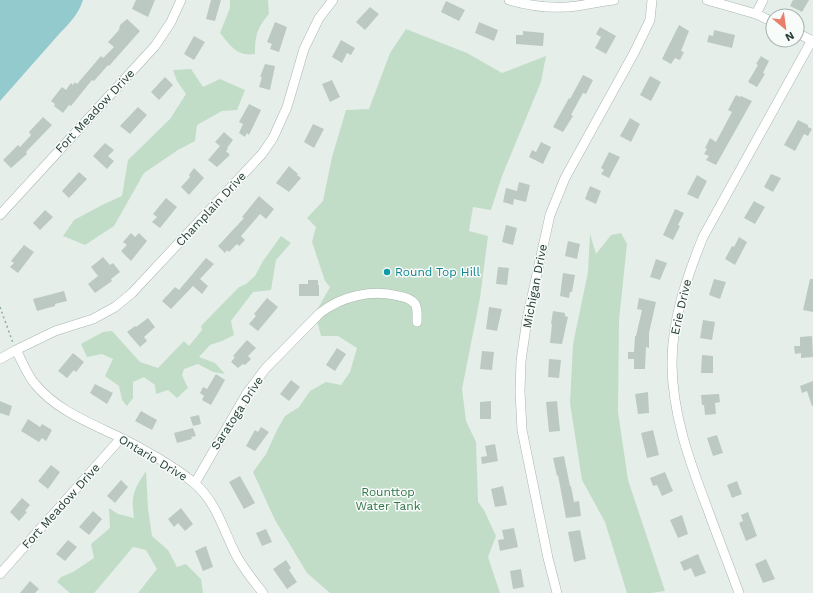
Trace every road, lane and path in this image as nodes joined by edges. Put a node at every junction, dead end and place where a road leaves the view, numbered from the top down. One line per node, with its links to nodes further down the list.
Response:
1 (181, 0): 11 (street, Fort Meadow Drive)
2 (333, 0): 14 (street, Champlain Drive)
3 (509, 0): 4 (street)
4 (614, 0)
5 (652, 0): 20 (street, Michigan Drive)
6 (707, 0): 8 (street)
7 (763, 0): 8 (street)
8 (756, 14): 9 (street)
9 (765, 18)
10 (812, 40): 21 (street, Erie Drive)
11 (0, 215)
12 (0, 307): 14 (path)
13 (417, 322): 17 (street, Saratoga Drive)
14 (16, 350): 15 (street, Champlain Drive); 16 (street, Ontario Drive)
15 (0, 359)
16 (121, 438): 17 (street, Ontario Drive); 18 (street, Fort Meadow Drive)
17 (195, 483): 19 (street, Ontario Drive)
18 (0, 574)
19 (263, 593)
20 (557, 593)
21 (739, 593)

